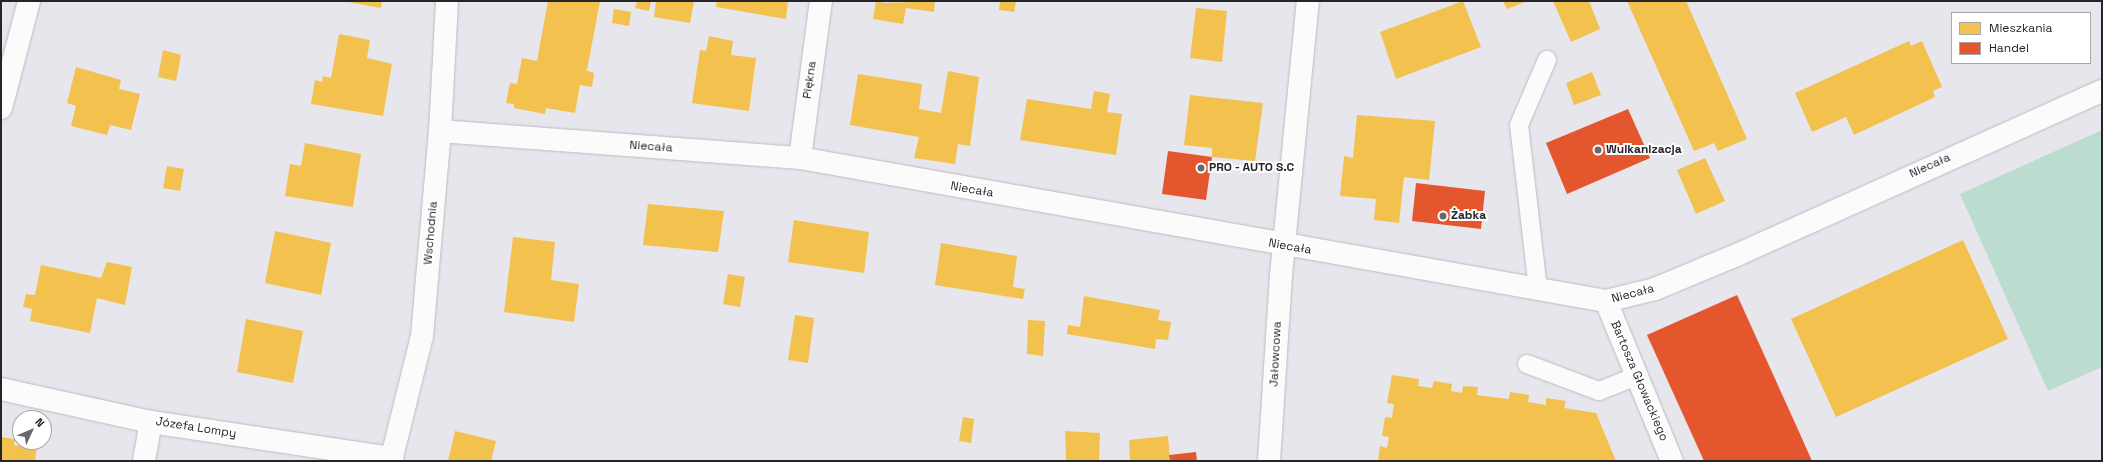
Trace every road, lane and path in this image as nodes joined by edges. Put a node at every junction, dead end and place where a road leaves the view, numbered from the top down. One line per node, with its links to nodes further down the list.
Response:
1 (29, 1): 7 (street)
2 (447, 1): 8 (street, Wschodnia)
3 (821, 1): 9 (street, Piękna)
4 (1308, 1): 10 (street, Jałowcowa)
5 (1547, 60): 11 (lane)
6 (2102, 91): 12 (street, Niecała)
7 (1, 108)
8 (440, 131): 9 (street, Niecała); 17 (street, Wschodnia)
9 (800, 158): 10 (street, Niecała)
10 (1284, 246): 11 (street, Niecała); 19 (street, Jałowcowa)
11 (1538, 289): 12 (street, Niecała)
12 (1606, 301): 14 (street, Bartosza Głowackiego)
13 (1527, 364): 14 (lane)
14 (1637, 376): 20 (street, Bartosza Głowackiego)
15 (1, 389): 16 (street, Józefa Lompy)
16 (151, 422): 17 (street, Józefa Lompy); 18 (street)
17 (392, 460)
18 (144, 461)
19 (1269, 461)
20 (1672, 461)

